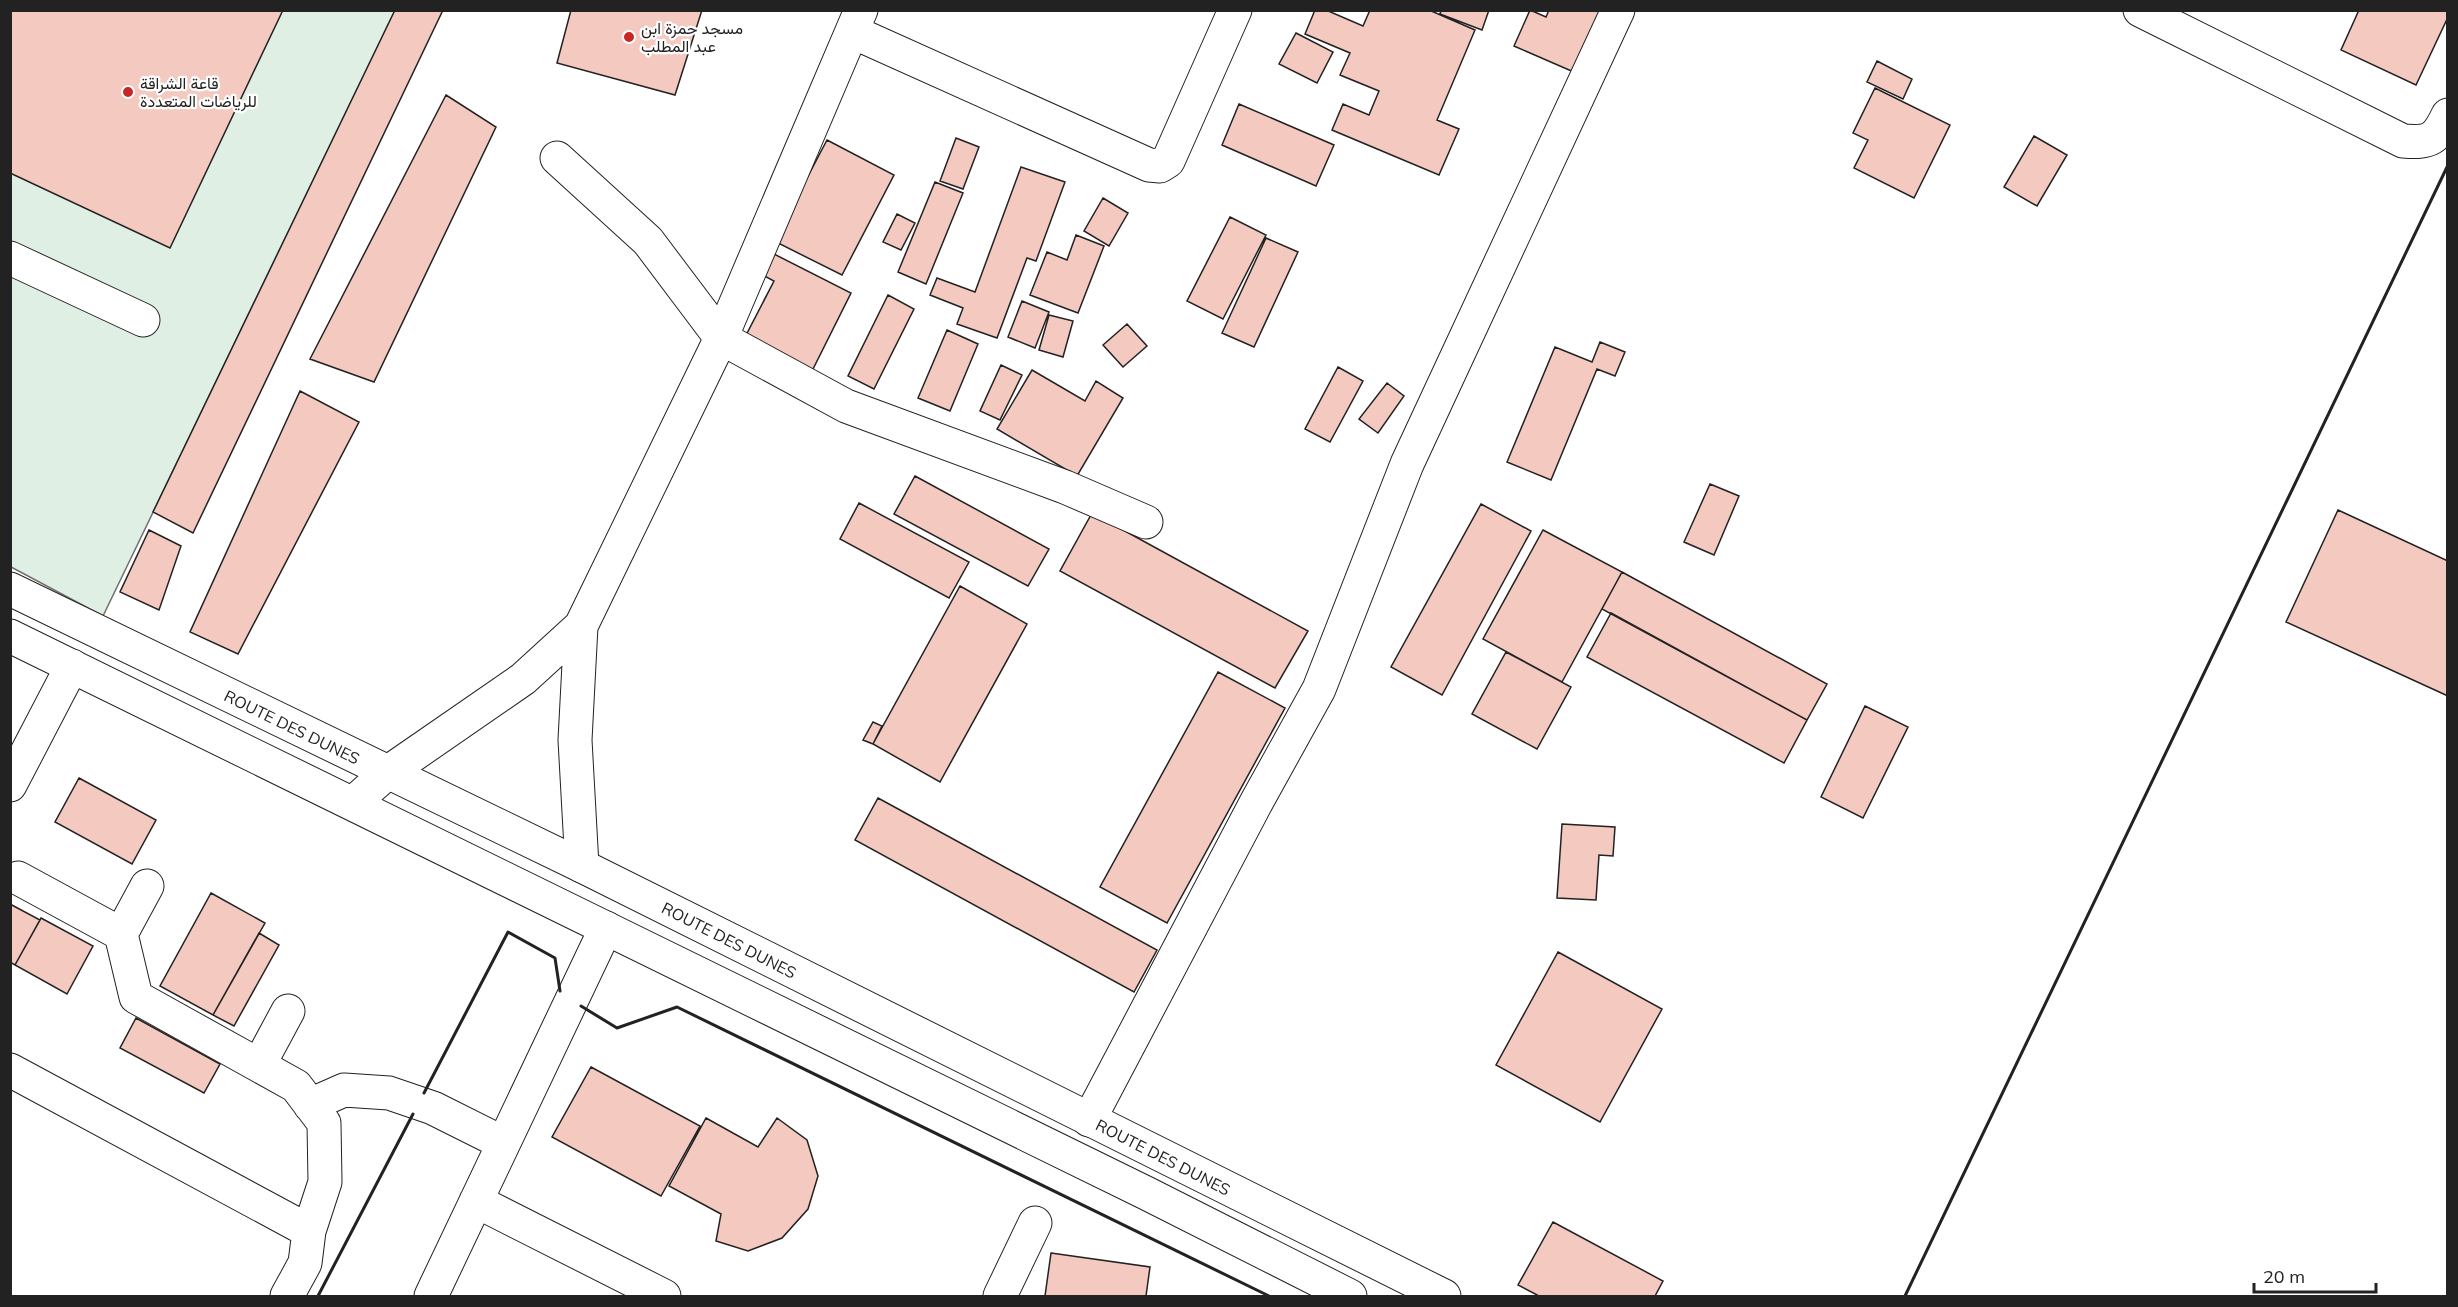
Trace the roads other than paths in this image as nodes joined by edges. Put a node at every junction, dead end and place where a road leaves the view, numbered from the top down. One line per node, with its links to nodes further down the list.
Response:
1 (1235, 10): 4 (street)
2 (1618, 10): 27 (street)
3 (2140, 10): 5 (street)
4 (857, 21): 9 (street)
5 (2448, 115)
6 (557, 158): 9 (street)
7 (10, 258): 8 (street)
8 (143, 320)
9 (721, 338): 10 (street); 12 (street)
10 (1146, 522)
11 (10, 589): 15 (street, ROUTE DES DUNES)
12 (581, 626): 15 (street); 18 (street)
13 (10, 636): 14 (street)
14 (72, 666): 16 (street); 17 (street)
15 (387, 773): 17 (street); 18 (street, ROUTE DES DUNES)
16 (10, 785)
17 (353, 803): 21 (street)
18 (582, 867): 27 (street, ROUTE DES DUNES)
19 (18, 878): 22 (street)
20 (147, 886): 22 (street)
21 (606, 928): 28 (street); 32 (street)
22 (121, 934): 24 (street)
23 (288, 1011): 24 (street)
24 (259, 1065): 26 (street)
25 (10, 1070): 31 (street)
26 (310, 1105): 28 (street); 31 (street)
27 (1089, 1120): 37 (street, ROUTE DES DUNES)
28 (503, 1143): 29 (street)
29 (476, 1201): 34 (street); 35 (street)
30 (1035, 1223): 36 (street)
31 (309, 1231): 33 (street)
32 (1334, 1293)
33 (287, 1296)
34 (431, 1296)
35 (664, 1296)
36 (1000, 1296)
37 (1444, 1296)

